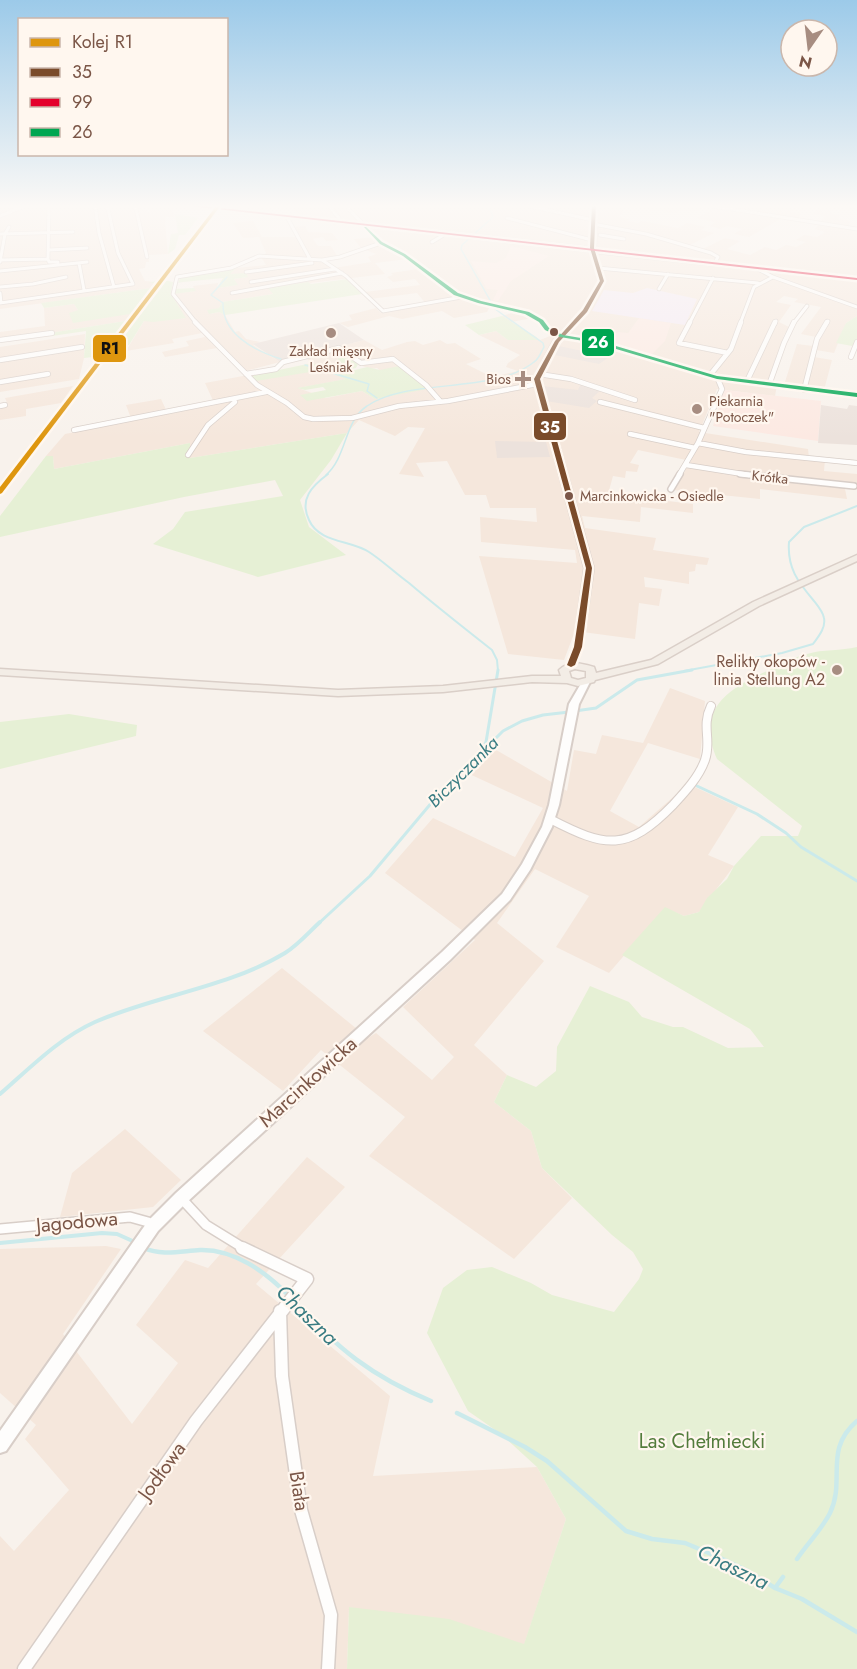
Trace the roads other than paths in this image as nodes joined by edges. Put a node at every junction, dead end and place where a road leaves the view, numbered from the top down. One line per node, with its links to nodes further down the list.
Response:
1 (38, 283): 16 (street)
2 (67, 283): 20 (street)
3 (83, 283): 18 (street)
4 (113, 283): 15 (street)
5 (132, 283): 15 (street)
6 (175, 283): 37 (street)
7 (288, 283): 21 (street)
8 (352, 283): 22 (street)
9 (439, 283): 22 (street)
10 (601, 283): 29 (street)
11 (663, 283): 17 (street)
12 (710, 283): 33 (street)
13 (758, 283): 33 (street)
14 (787, 283): 25 (street)
15 (114, 286): 18 (street)
16 (0, 287)
17 (659, 289)
18 (84, 290): 20 (street)
19 (0, 293): 23 (street)
20 (68, 293): 23 (street)
21 (232, 293)
22 (464, 297): 29 (street)
23 (0, 303)
24 (807, 306): 44 (street)
25 (857, 307)
26 (776, 321): 41 (street)
27 (828, 321): 45 (street)
28 (52, 333): 30 (street)
29 (562, 336): 38 (street); 39 (street)
30 (0, 340)
31 (857, 342): 34 (street)
32 (82, 347): 35 (street)
33 (728, 354): 39 (street)
34 (851, 357)
35 (0, 360)
36 (48, 374): 42 (street)
37 (246, 374): 46 (street); 50 (street)
38 (539, 374): 43 (street); 49 (street)
39 (710, 375): 40 (street)
40 (717, 377): 41 (street); 52 (street)
41 (747, 381): 44 (street)
42 (0, 382)
43 (537, 384): 50 (street); 62 (street)
44 (769, 385): 45 (street)
45 (804, 390): 47 (street)
46 (266, 393): 48 (street); 50 (street)
47 (857, 395)
48 (242, 398): 53 (street); 56 (street)
49 (635, 400)
50 (440, 401)
51 (600, 402): 52 (street)
52 (704, 428): 55 (street)
53 (74, 430)
54 (630, 434): 55 (street, Krótka)
55 (696, 446): 57 (street, Krótka); 58 (street)
56 (188, 455)
57 (857, 464)
58 (686, 465): 59 (street, Krótka); 60 (street)
59 (854, 486)
60 (671, 489)
61 (857, 558): 65 (main road)
62 (578, 647): 64 (street); 65 (street)
63 (0, 672): 64 (main road)
64 (568, 674): 65 (main road); 65 (main road); 66 (street, Marcinkowicka)
65 (589, 674): 66 (street, Marcinkowicka)
66 (574, 704): 68 (street, Marcinkowicka)
67 (711, 706): 68 (street)
68 (550, 819): 69 (street, Marcinkowicka)
69 (181, 1198): 71 (street, Marcinkowicka); 72 (street, Jodłowa)
70 (0, 1229): 71 (street, Jagodowa)
71 (149, 1232): 73 (street, Marcinkowicka)
72 (284, 1306): 74 (street, Jodłowa); 75 (street, Biała)
73 (0, 1445)
74 (24, 1669)
75 (328, 1669)

